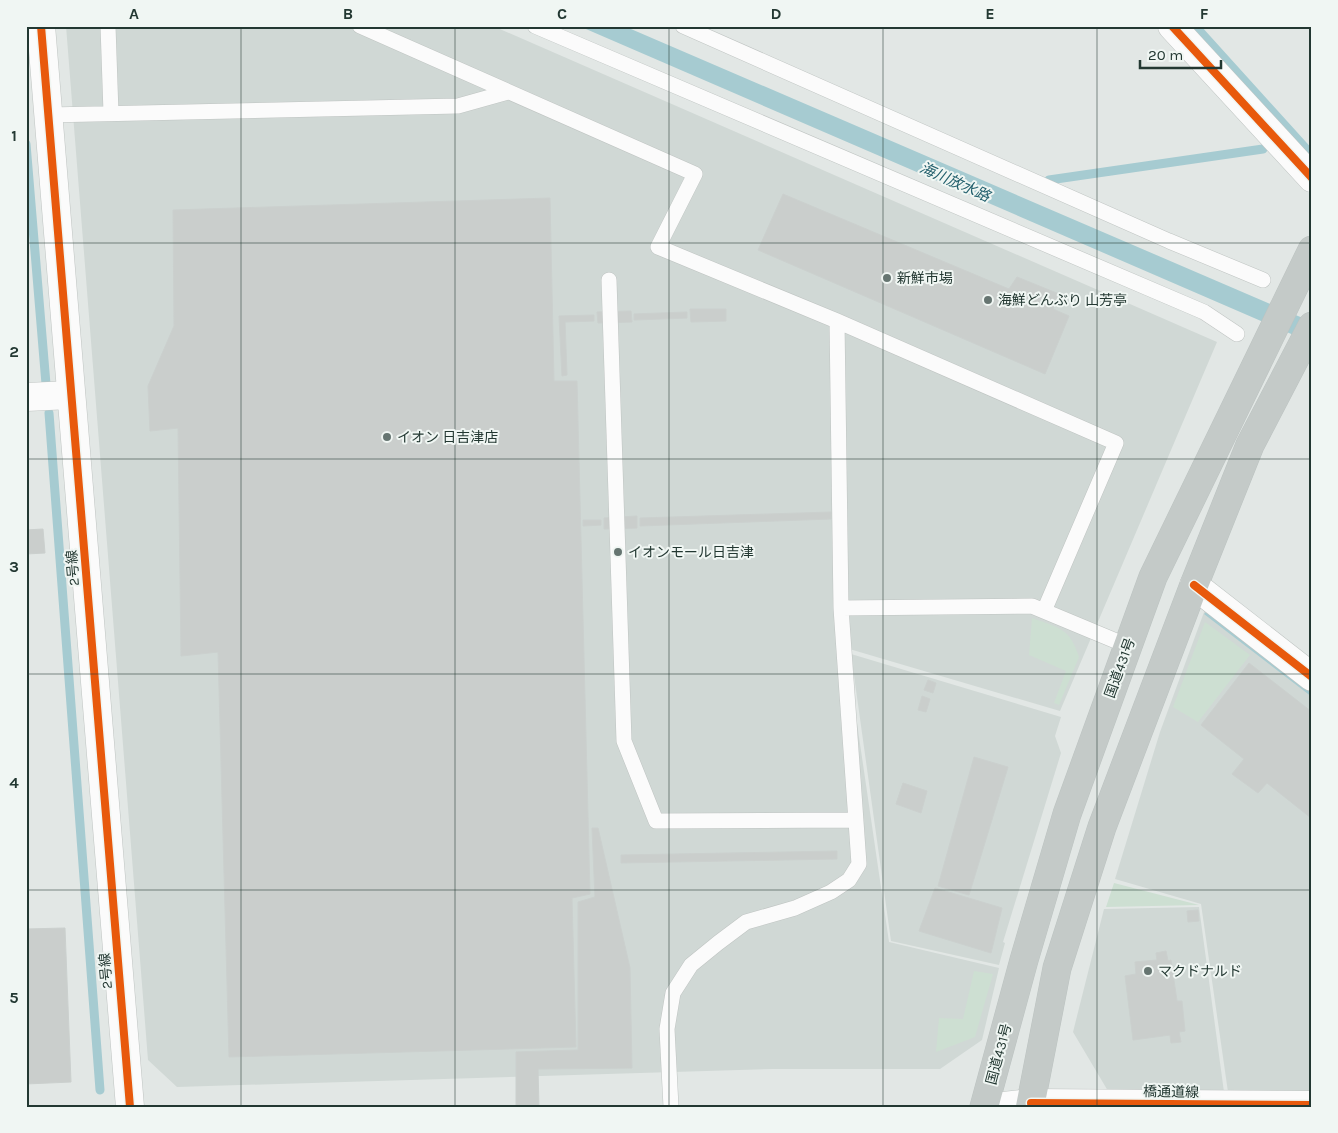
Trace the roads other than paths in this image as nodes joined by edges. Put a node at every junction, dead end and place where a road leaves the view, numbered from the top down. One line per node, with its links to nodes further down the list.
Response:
1 (41, 26): 9 (street, 2号線)
2 (108, 26): 8 (lane)
3 (360, 26): 7 (lane)
4 (535, 26): 16 (lane)
5 (683, 26): 13 (lane)
6 (1172, 26): 10 (street)
7 (508, 92): 8 (lane); 14 (lane)
8 (111, 113): 9 (lane)
9 (48, 114): 17 (street, 2号線)
10 (1312, 178)
11 (1312, 250): 22 (highway, 国道431号)
12 (609, 280): 24 (lane)
13 (1263, 280)
14 (836, 321): 20 (lane); 21 (lane)
15 (1312, 326): 19 (highway)
16 (1237, 334)
17 (71, 395): 18 (street); 28 (street, 2号線)
18 (26, 397)
19 (1194, 586): 23 (street); 25 (highway)
20 (841, 608): 21 (lane); 24 (lane)
21 (1044, 611): 22 (lane)
22 (1128, 646): 30 (highway, 国道431号)
23 (1312, 676)
24 (856, 820): 29 (lane)
25 (1031, 1105): 26 (street, 橋通道線); 31 (street, 橋通道線)
26 (1281, 1106): 27 (street, 橋通道線)
27 (1312, 1106)
28 (130, 1107)
29 (671, 1107)
30 (984, 1107)
31 (995, 1107)

